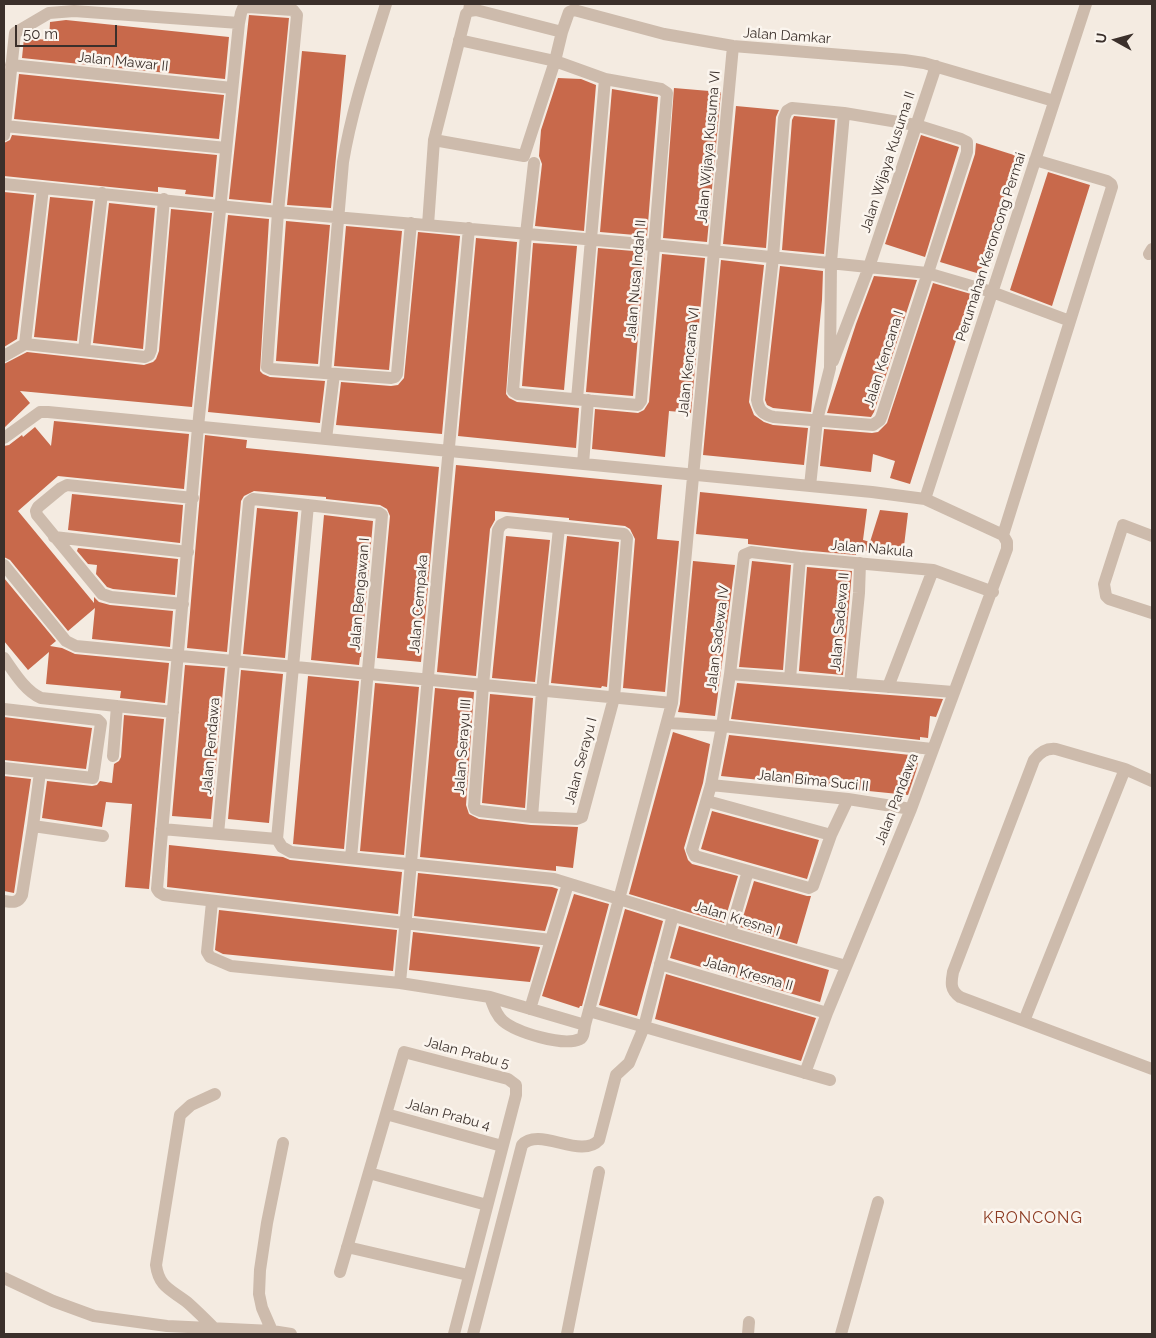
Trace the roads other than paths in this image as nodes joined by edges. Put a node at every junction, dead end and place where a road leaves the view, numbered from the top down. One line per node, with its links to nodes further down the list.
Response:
1 (386, 4): 29 (street)
2 (1086, 4): 15 (street, Perumahan Keroncong Permai)
3 (286, 6): 6 (street); 28 (street)
4 (75, 7): 6 (street); 11 (street)
5 (470, 7): 7 (street); 8 (street)
6 (239, 23): 14 (street)
7 (562, 32): 9 (street, Jalan Damkar); 10 (street, Jalan Damkar)
8 (459, 40): 10 (street); 19 (street)
9 (733, 46): 12 (street, Jalan Damkar); 36 (street, Jalan Wijaya Kusuma VI)
10 (555, 61): 13 (street); 19 (street, Jalan Damkar)
11 (11, 65): 14 (street, Jalan Mawar II); 18 (street)
12 (936, 66): 15 (street, Jalan Damkar); 17 (street, Jalan Wijaya Kusuma II)
13 (605, 79): 34 (street); 35 (street, Jalan Nusa Indah II)
14 (232, 88): 20 (street)
15 (1054, 101): 21 (street, Perumahan Keroncong Permai)
16 (844, 113): 17 (street, Jalan Kencana I); 37 (street, Jalan Kencana I); 38 (street)
17 (916, 126): 39 (street, Jalan Wijaya Kusuma II); 40 (street, Jalan Kencana I)
18 (4, 130): 20 (street)
19 (434, 140): 31 (street)
20 (226, 148): 27 (street)
21 (1035, 160): 41 (street, Perumahan Keroncong Permai); 42 (street)
22 (534, 163): 33 (street, Jalan Nusa Indah II)
23 (4, 184): 24 (street)
24 (43, 188): 25 (street); 43 (street)
25 (102, 193): 26 (street); 44 (street)
26 (164, 199): 27 (street); 44 (street)
27 (222, 206): 28 (street); 50 (street)
28 (278, 212): 29 (street); 47 (street)
29 (338, 217): 30 (street); 47 (street)
30 (411, 223): 31 (street); 47 (street)
31 (428, 225): 32 (street)
32 (469, 228): 33 (street); 53 (street, Jalan Cempaka)
33 (526, 234): 34 (street); 48 (street, Jalan Nusa Indah II)
34 (592, 240): 35 (street); 48 (street)
35 (653, 245): 36 (street); 48 (street, Jalan Nusa Indah II)
36 (715, 251): 37 (street); 55 (street, Jalan Kencana VI)
37 (773, 257): 38 (street); 49 (street)
38 (831, 262): 39 (street); 46 (street)
39 (869, 267): 40 (street); 46 (street, Jalan Wijaya Kusuma II)
40 (927, 272): 41 (street); 49 (street, Jalan Kencana I)
41 (992, 292): 42 (street); 58 (street, Perumahan Keroncong Permai)
42 (1070, 321): 61 (street)
43 (25, 344): 44 (street); 45 (street)
44 (84, 350)
45 (4, 356)
46 (830, 368): 49 (street)
47 (329, 374): 52 (street)
48 (583, 399): 54 (street)
49 (817, 420): 56 (street)
50 (198, 427): 51 (street); 52 (street); 57 (street)
51 (4, 438)
52 (326, 439): 53 (street)
53 (448, 451): 54 (street); 80 (street, Jalan Cempaka)
54 (583, 464): 55 (street)
55 (693, 475): 56 (street); 87 (street, Jalan Kencana VI)
56 (810, 486): 58 (street)
57 (193, 498): 63 (street); 64 (street)
58 (925, 499): 61 (street)
59 (308, 505): 75 (street, Jalan Pendawa); 76 (street); 77 (street, Jalan Bengawan I)
60 (559, 528): 82 (street, Jalan Serayu III); 84 (street); 86 (street)
61 (1003, 535): 70 (street, Jalan Pandawa)
62 (1152, 536): 72 (street)
63 (54, 537): 64 (street); 71 (street)
64 (188, 552): 71 (street)
65 (745, 554): 66 (street, Jalan Nakula); 78 (street, Jalan Sadewa IV)
66 (800, 558): 67 (street, Jalan Nakula); 79 (street)
67 (860, 563): 69 (street, Jalan Nakula); 81 (street, Jalan Sadewa II)
68 (4, 565): 73 (street)
69 (932, 570): 70 (street, Jalan Nakula); 83 (street)
70 (992, 592): 85 (street, Jalan Pandawa)
71 (183, 604): 73 (street)
72 (1152, 613)
73 (178, 656): 75 (street); 90 (street)
74 (4, 658): 88 (street)
75 (234, 662): 76 (street); 107 (street, Jalan Pendawa)
76 (292, 667): 77 (street); 110 (street)
77 (368, 674): 80 (street); 111 (street, Jalan Bengawan I)
78 (730, 674): 79 (street); 92 (street, Jalan Sadewa IV)
79 (790, 678): 81 (street)
80 (427, 680): 82 (street); 112 (street, Jalan Cempaka)
81 (850, 684): 83 (street)
82 (483, 685): 84 (street); 103 (street, Jalan Serayu III)
83 (888, 687): 85 (street)
84 (542, 691): 86 (street); 104 (street)
85 (954, 692): 93 (street, Jalan Pandawa)
86 (614, 698): 87 (street); 104 (street, Jalan Serayu I)
87 (672, 703): 91 (street, Jalan Kencana VI)
88 (117, 706): 90 (street); 94 (street)
89 (4, 709): 97 (street)
90 (173, 712): 106 (street)
91 (668, 723): 92 (street); 115 (street, Jalan Kencana VI)
92 (722, 726): 93 (street); 99 (street, Jalan Sadewa IV)
93 (932, 749): 102 (street, Jalan Pandawa)
94 (113, 756)
95 (4, 768): 97 (street)
96 (1125, 769): 98 (street); 129 (street); 129 (street)
97 (40, 772): 105 (street)
98 (1152, 780)
99 (711, 786): 100 (street, Jalan Bima Suci II); 101 (street, Jalan Sadewa IV)
100 (848, 799): 102 (street, Jalan Bima Suci II); 108 (street)
101 (707, 801): 108 (street); 113 (street, Jalan Sadewa IV)
102 (911, 809): 123 (street, Jalan Pandawa)
103 (477, 810): 104 (street, Jalan Serayu I)
104 (532, 817)
105 (33, 826): 109 (street); 116 (street)
106 (162, 829): 107 (street); 117 (street)
107 (218, 834): 110 (street)
108 (831, 835): 113 (street)
109 (103, 836)
110 (277, 839): 111 (street, Jalan Kresna I)
111 (351, 858): 112 (street, Jalan Kresna I)
112 (411, 863): 114 (street, Jalan Kresna I); 119 (street, Jalan Cempaka)
113 (748, 871): 120 (street)
114 (568, 884): 115 (street, Jalan Kresna I); 121 (street)
115 (619, 898): 118 (street, Jalan Kresna I); 127 (street, Jalan Kencana VI)
116 (4, 901)
117 (212, 902): 119 (street); 124 (street)
118 (673, 915): 120 (street, Jalan Kresna I); 122 (street)
119 (405, 924): 121 (street); 124 (street, Jalan Cempaka)
120 (730, 933): 123 (street, Jalan Kresna I)
121 (551, 940): 126 (street)
122 (660, 964): 128 (street, Jalan Kresna II); 131 (street)
123 (846, 966): 128 (street, Jalan Pandawa)
124 (400, 983): 125 (street)
125 (490, 997): 126 (street); 130 (street)
126 (530, 1009): 130 (street)
127 (589, 1011): 130 (street, Jalan Kencana VI); 131 (street)
128 (827, 1013): 133 (street, Jalan Pandawa)
129 (1024, 1021): 132 (street)
130 (586, 1025)
131 (644, 1027): 133 (street); 152 (street)
132 (1152, 1069)
133 (805, 1072): 134 (street)
134 (830, 1080)
135 (215, 1094): 147 (street)
136 (386, 1114): 138 (street, Jalan Prabu 4); 138 (street, Jalan Prabu 5); 140 (street)
137 (283, 1143): 149 (street)
138 (502, 1146): 142 (street)
139 (599, 1172): 153 (street)
140 (369, 1173): 142 (street); 143 (street)
141 (878, 1202): 154 (street)
142 (487, 1205): 145 (street)
143 (347, 1247): 144 (street); 145 (street)
144 (340, 1272)
145 (468, 1275): 151 (street)
146 (4, 1278): 148 (street)
147 (214, 1328): 148 (street); 149 (street)
148 (166, 1330)
149 (272, 1331): 150 (street)
150 (291, 1334)
151 (454, 1334)
152 (473, 1334)
153 (567, 1334)
154 (841, 1334)

